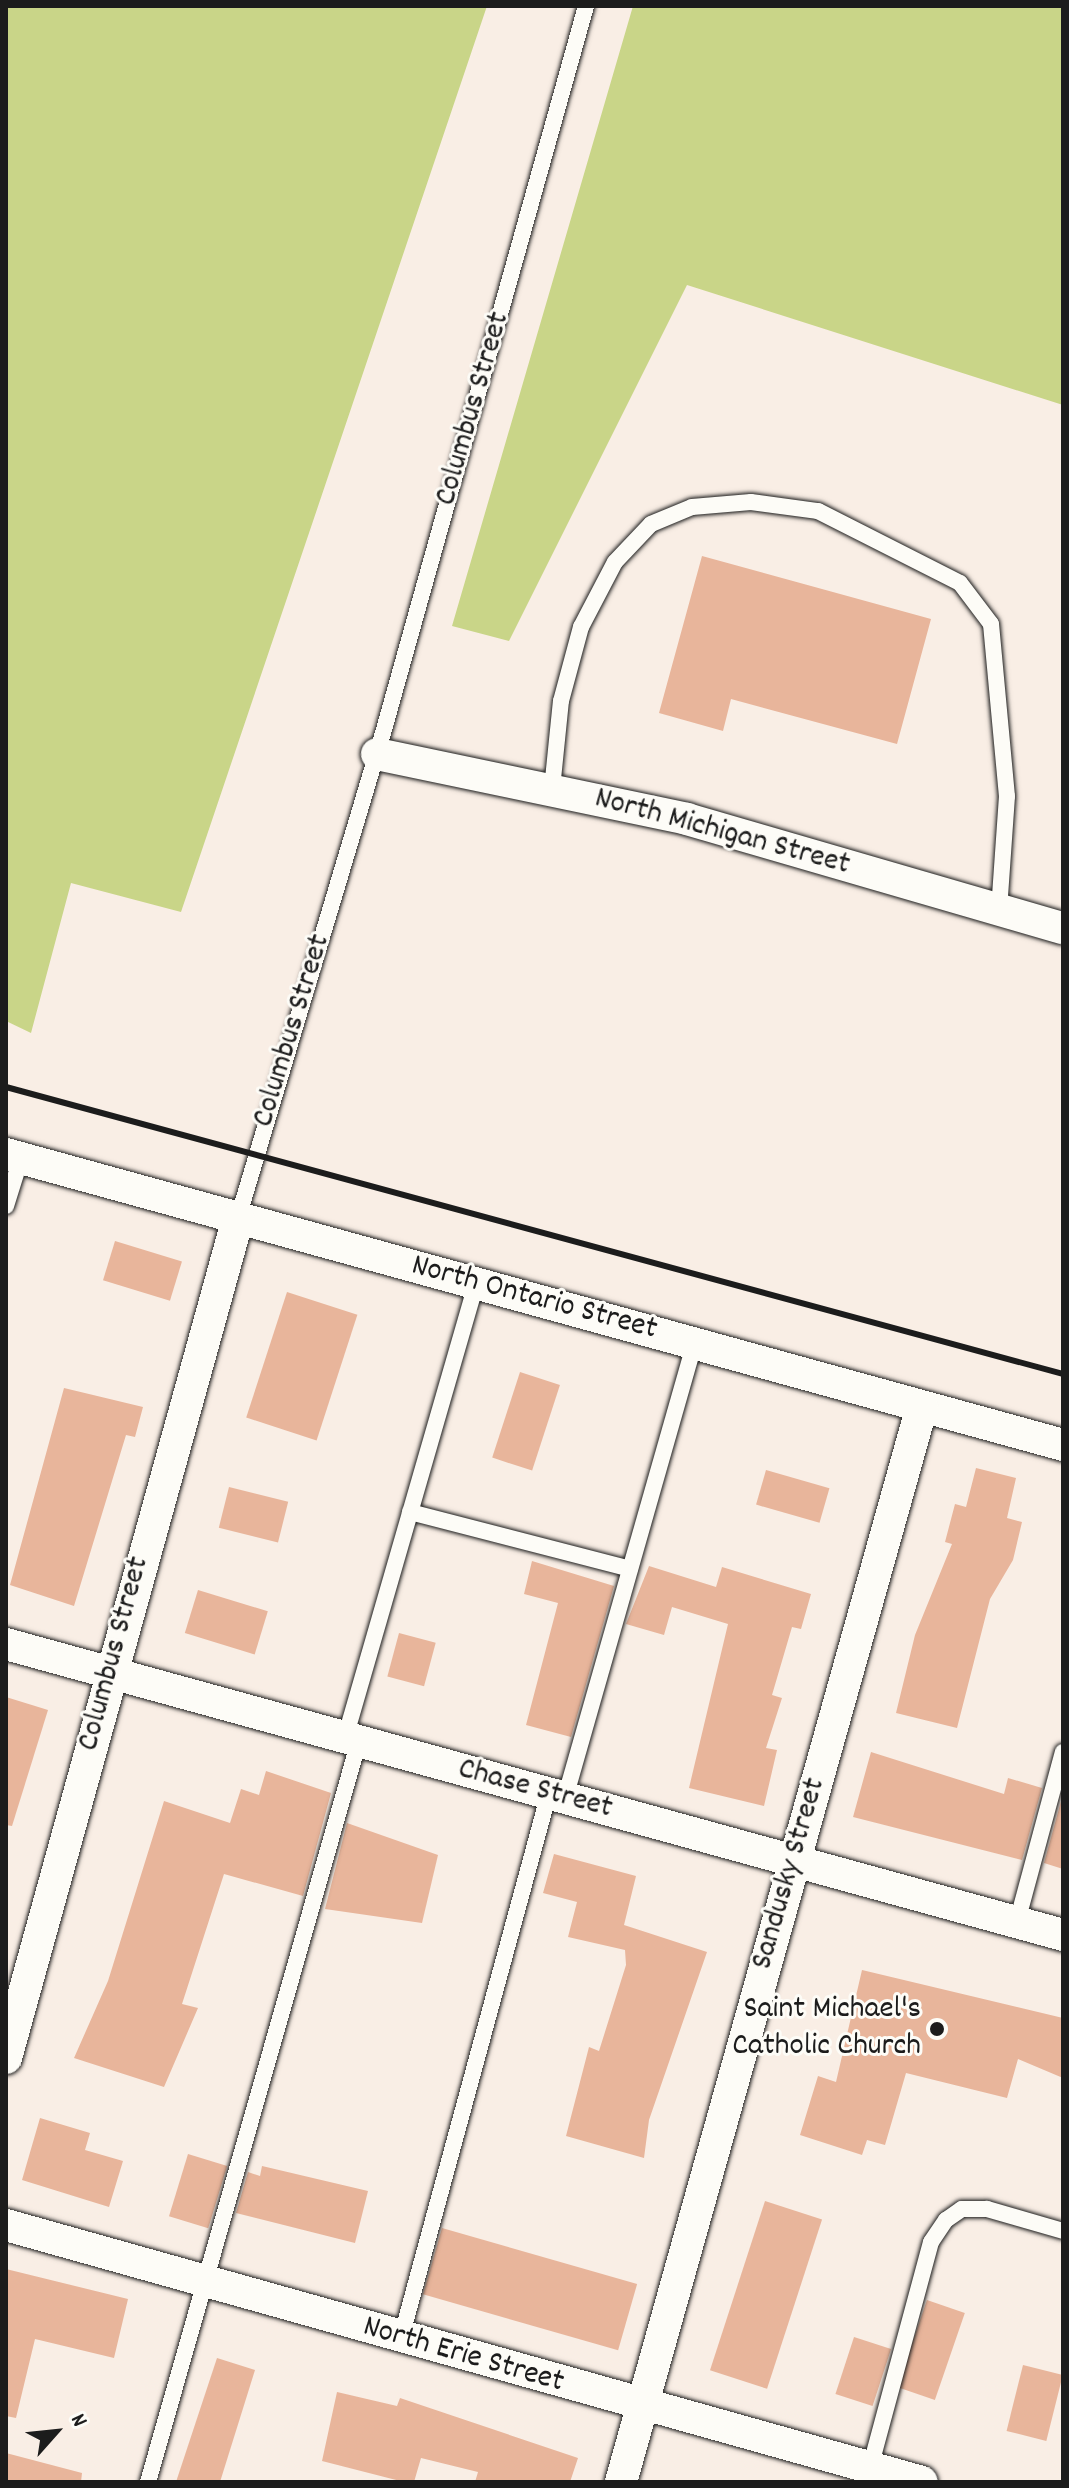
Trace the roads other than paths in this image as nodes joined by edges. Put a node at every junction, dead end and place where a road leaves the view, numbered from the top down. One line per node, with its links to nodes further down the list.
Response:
1 (586, 6): 2 (lane, Columbus Street)
2 (377, 754): 3 (street, North Michigan Street); 8 (lane, Columbus Street)
3 (552, 789): 4 (street, North Michigan Street); 4 (lane)
4 (999, 909): 5 (street, North Michigan Street)
5 (1063, 928)
6 (14, 1156): 7 (lane); 8 (street, North Ontario Street)
7 (6, 1206)
8 (238, 1218): 9 (street, North Ontario Street); 16 (street, Columbus Street)
9 (476, 1283): 10 (street, North Ontario Street); 13 (lane)
10 (695, 1343): 11 (street, North Ontario Street); 14 (lane)
11 (922, 1406): 12 (street, North Ontario Street); 20 (street, Sandusky Street)
12 (1063, 1445)
13 (410, 1512): 14 (lane); 17 (lane)
14 (630, 1569): 19 (lane)
15 (6, 1644): 16 (street, Chase Street)
16 (109, 1672): 17 (street, Chase Street); 23 (street, Columbus Street)
17 (352, 1740): 19 (street, Chase Street); 26 (lane)
18 (1063, 1752): 21 (lane)
19 (557, 1796): 20 (street, Chase Street); 27 (lane)
20 (793, 1861): 21 (street, Chase Street); 28 (street, Sandusky Street)
21 (1017, 1922): 22 (street, Chase Street)
22 (1063, 1935)
23 (6, 2058)
24 (6, 2225): 26 (street, North Erie Street)
25 (1063, 2231): 29 (lane)
26 (205, 2282): 27 (street, North Erie Street); 30 (lane)
27 (401, 2338): 28 (street, North Erie Street)
28 (642, 2408): 29 (street, North Erie Street); 31 (street, Sandusky Street)
29 (870, 2468): 32 (street, North Erie Street)
30 (148, 2482)
31 (621, 2482)
32 (922, 2482)

